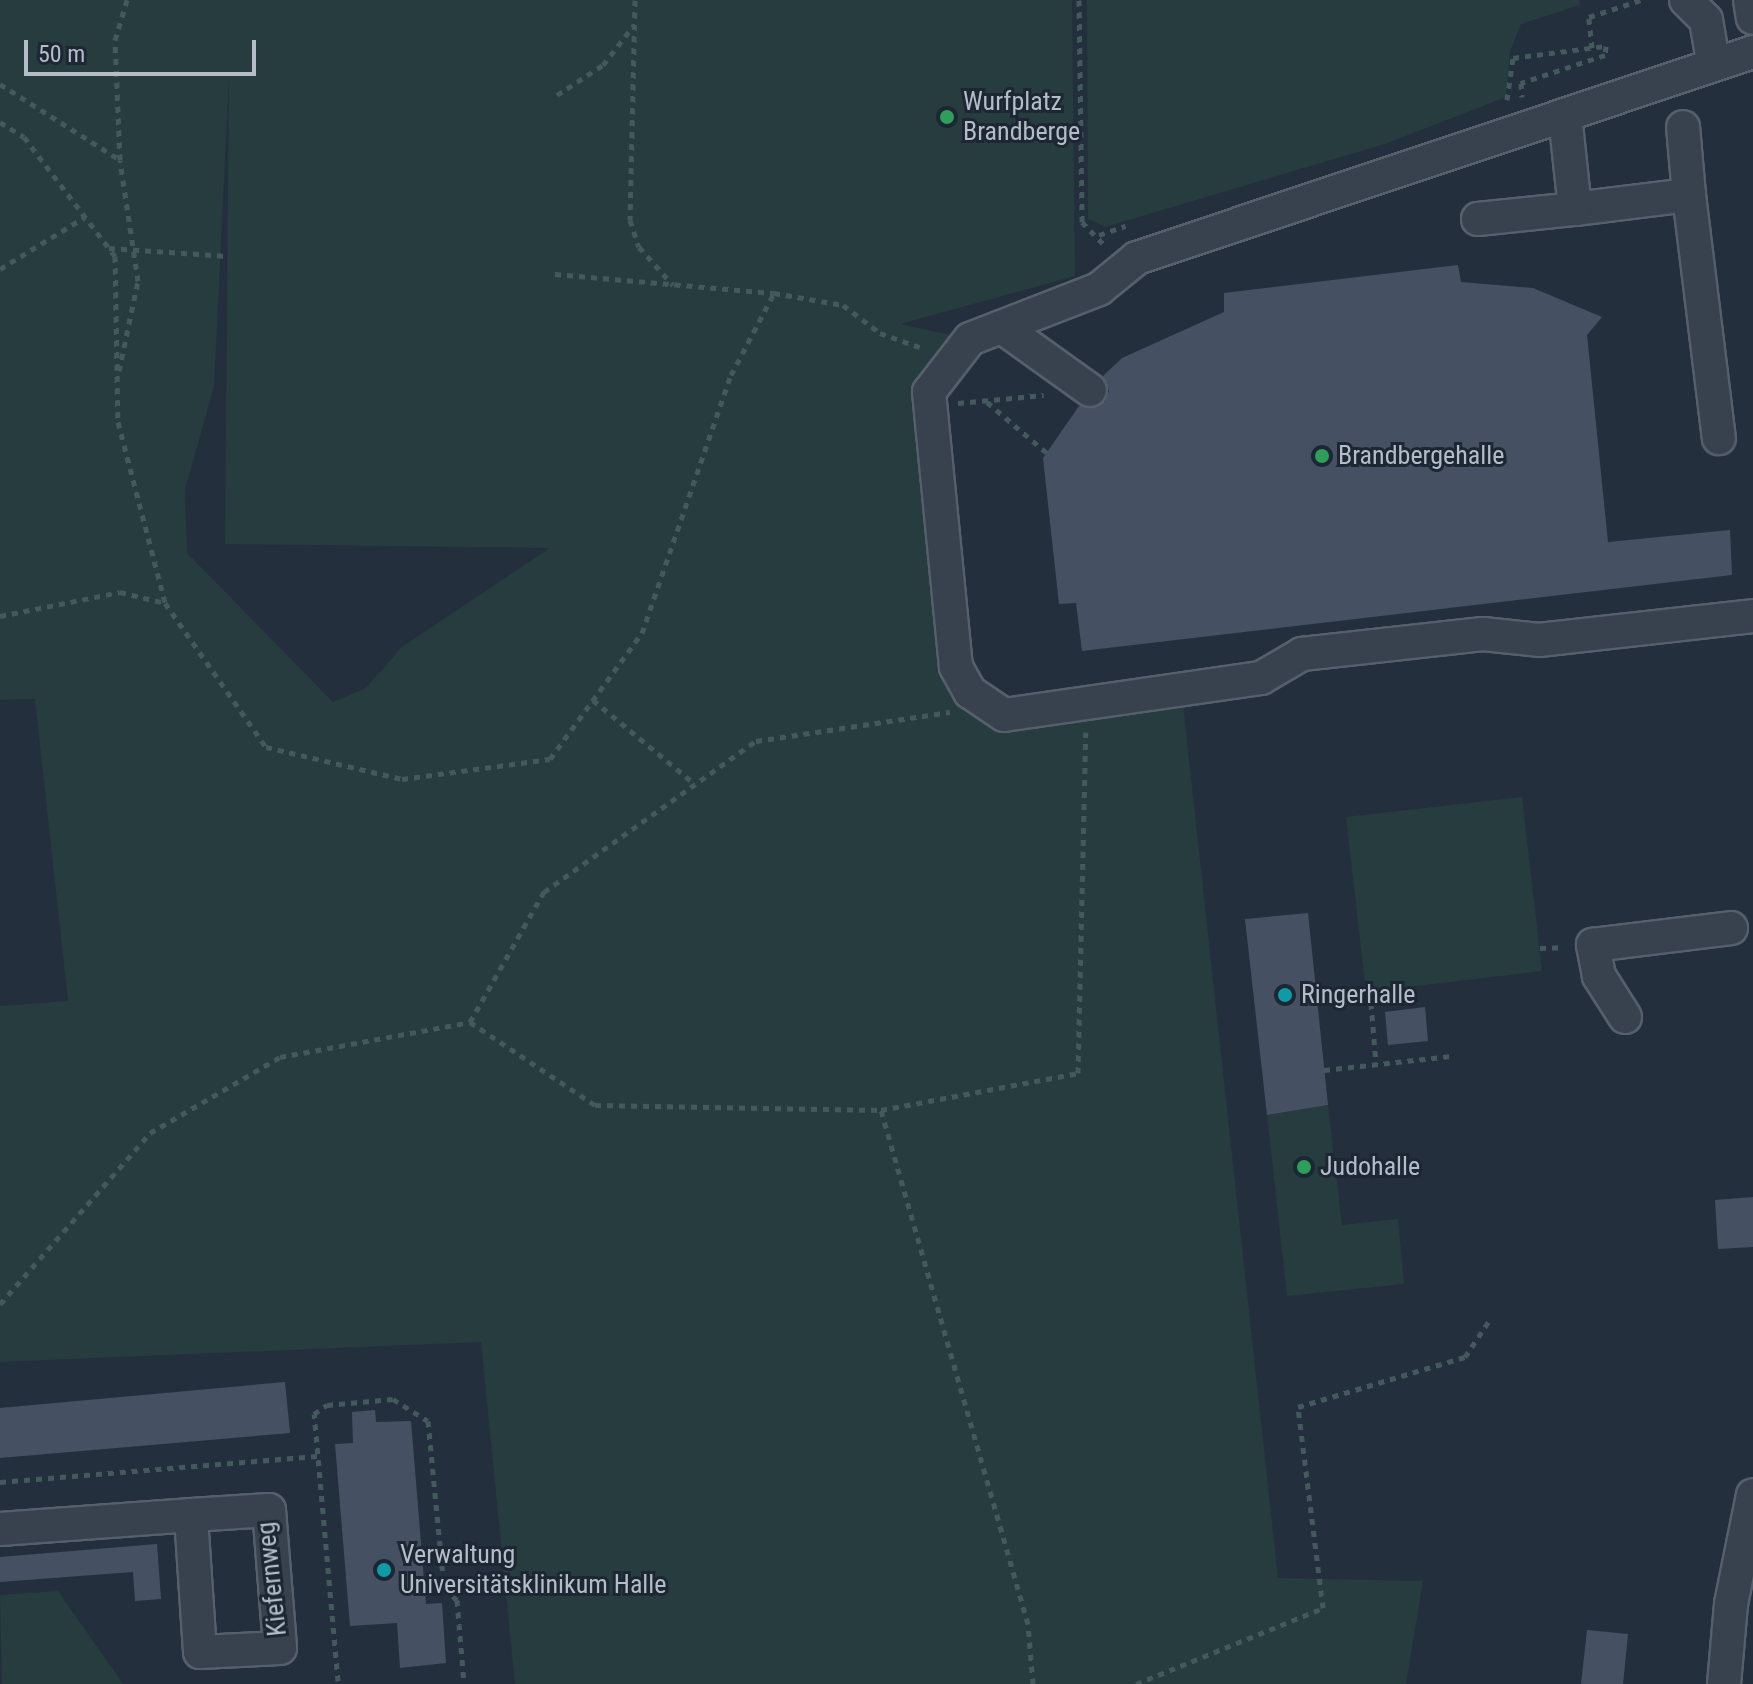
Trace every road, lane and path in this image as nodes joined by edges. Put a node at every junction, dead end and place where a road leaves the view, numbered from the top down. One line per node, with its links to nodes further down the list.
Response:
1 (127, 0): 19 (path)
2 (635, 0): 8 (path)
3 (1079, 0): 24 (path)
4 (1641, 0): 9 (path)
5 (1686, 0): 11 (street)
6 (1750, 0): 7 (street)
7 (1753, 18)
8 (635, 22): 13 (path); 30 (path)
9 (1592, 48): 14 (path); 18 (path)
10 (1753, 52): 11 (street)
11 (1713, 61): 15 (street)
12 (0, 84): 19 (path)
13 (557, 95)
14 (1495, 104)
15 (1565, 115): 18 (street); 21 (street)
16 (0, 122): 22 (path)
17 (1683, 127): 20 (street)
18 (1524, 128): 32 (street)
19 (120, 160): 25 (path)
20 (1689, 195): 21 (street); 38 (street)
21 (1575, 209): 23 (street)
22 (85, 217): 26 (path); 28 (path)
23 (1478, 219)
24 (1129, 225)
25 (133, 247): 26 (path); 27 (path); 34 (path)
26 (109, 248): 34 (path)
27 (228, 256)
28 (0, 269)
29 (555, 274): 30 (path)
30 (673, 285): 31 (path)
31 (774, 293): 33 (path); 43 (path)
32 (1002, 327): 35 (street); 37 (street)
33 (901, 339)
34 (117, 380): 40 (path)
35 (1090, 390): 36 (path)
36 (987, 401): 37 (path); 39 (path)
37 (929, 404): 45 (street)
38 (1719, 438)
39 (1047, 453)
40 (165, 603): 41 (path); 43 (path)
41 (0, 616)
42 (1753, 616): 44 (street)
43 (593, 700): 46 (path)
44 (1086, 703): 45 (street); 54 (path)
45 (986, 707): 46 (path)
46 (695, 784): 50 (path)
47 (1731, 928): 49 (street)
48 (1370, 991): 52 (path)
49 (1625, 1017)
50 (470, 1022): 54 (path); 55 (path)
51 (1451, 1056): 52 (path)
52 (1376, 1064): 53 (path)
53 (1324, 1070)
54 (881, 1110): 65 (path)
55 (0, 1304)
56 (1489, 1321): 66 (path)
57 (317, 1456): 58 (path); 63 (path); 64 (path)
58 (0, 1482)
59 (1753, 1495): 62 (street)
60 (191, 1515): 60 (street, Kiefernweg); 61 (street, Kiefernweg)
61 (0, 1529)
62 (1742, 1606): 67 (street)
63 (338, 1681)
64 (464, 1684)
65 (1033, 1684)
66 (1136, 1684)
67 (1724, 1684)

